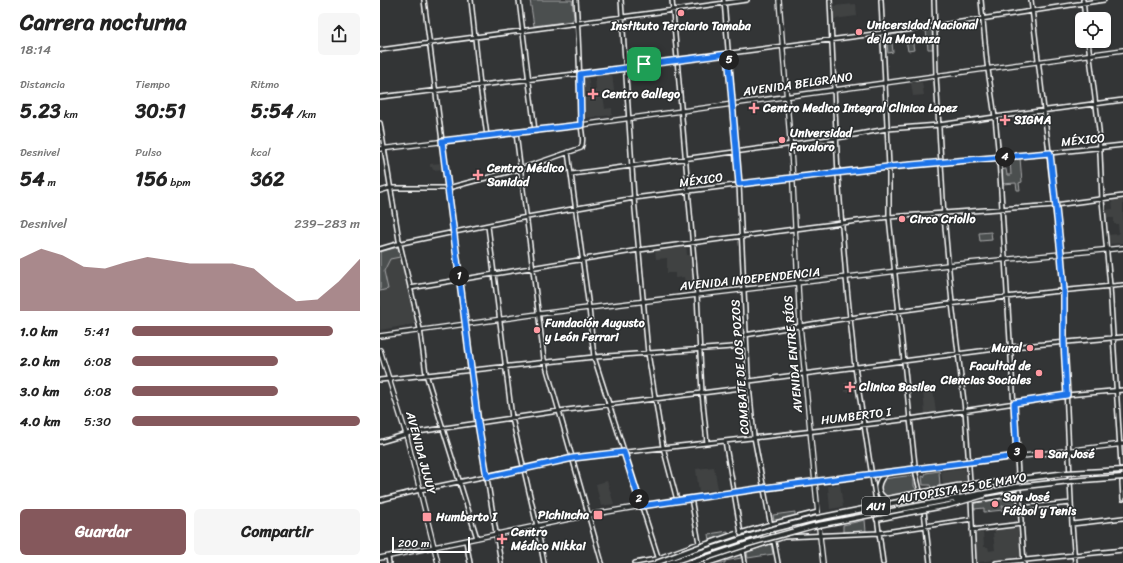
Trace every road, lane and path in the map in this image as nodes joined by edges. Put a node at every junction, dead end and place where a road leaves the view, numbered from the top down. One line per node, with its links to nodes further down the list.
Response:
1 (424, 0): 28 (street)
2 (471, 0): 26 (street)
3 (519, 0): 24 (street)
4 (576, 0): 22 (street)
5 (621, 0): 20 (street)
6 (672, 0): 17 (street)
7 (747, 0): 16 (street)
8 (779, 0): 29 (main road, AVENIDA ENTRE RÍOS)
9 (830, 0): 27 (street)
10 (881, 0): 25 (street)
11 (934, 0): 23 (street)
12 (981, 0): 21 (street)
13 (1031, 0): 18 (street)
14 (1104, 0): 15 (street)
15 (1083, 1): 18 (street); 19 (street)
16 (724, 2): 17 (street); 33 (street, COMBATE DE LOS POZOS)
17 (673, 10): 20 (street); 35 (street)
18 (1032, 11): 21 (street); 36 (street)
19 (1084, 12)
20 (622, 16): 22 (street); 37 (street)
21 (982, 19): 23 (street); 38 (street)
22 (578, 23): 24 (street); 39 (street)
23 (935, 26): 25 (street); 40 (street)
24 (523, 31): 26 (street); 41 (street)
25 (883, 33): 27 (street); 42 (street)
26 (475, 38): 28 (street); 43 (street)
27 (832, 39): 29 (street); 45 (street)
28 (430, 44): 31 (street); 44 (street)
29 (782, 46): 33 (street); 46 (main road, AVENIDA ENTRE RÍOS)
30 (1089, 48): 34 (street)
31 (380, 50)
32 (1123, 50): 34 (main road, AVENIDA BELGRANO)
33 (728, 54): 35 (street); 49 (street, COMBATE DE LOS POZOS)
34 (1090, 54): 36 (main road, AVENIDA BELGRANO); 50 (street)
35 (677, 60): 37 (street); 51 (street)
36 (1038, 62): 38 (main road, AVENIDA BELGRANO); 52 (street)
37 (626, 68): 39 (street); 54 (street)
38 (988, 69): 40 (main road, AVENIDA BELGRANO); 53 (street)
39 (580, 74): 41 (street); 56 (street)
40 (936, 76): 42 (main road, AVENIDA BELGRANO); 57 (street)
41 (529, 80): 43 (street); 59 (street)
42 (885, 83): 45 (main road, AVENIDA BELGRANO); 58 (street)
43 (480, 85): 44 (street); 61 (street)
44 (436, 90): 47 (street); 63 (street)
45 (835, 90): 46 (main road, AVENIDA BELGRANO); 62 (street)
46 (786, 96): 49 (main road, AVENIDA BELGRANO); 64 (main road, AVENIDA ENTRE RÍOS)
47 (380, 97)
48 (1123, 100): 50 (street)
49 (732, 104): 51 (main road, AVENIDA BELGRANO); 68 (street, COMBATE DE LOS POZOS)
50 (1096, 105): 52 (street); 66 (street)
51 (681, 111): 54 (main road, AVENIDA BELGRANO); 71 (street)
52 (1045, 111): 53 (street); 70 (street)
53 (995, 117): 57 (street); 72 (street)
54 (628, 118): 56 (main road, AVENIDA BELGRANO); 74 (street)
55 (380, 123): 67 (street)
56 (581, 125): 59 (main road, AVENIDA BELGRANO); 69 (street)
57 (939, 125): 58 (street); 73 (street)
58 (887, 129): 62 (street); 75 (street)
59 (535, 131): 60 (main road, AVENIDA BELGRANO)
60 (516, 133): 61 (main road, AVENIDA BELGRANO); 76 (street)
61 (487, 136): 63 (main road, AVENIDA BELGRANO)
62 (837, 138): 64 (street); 77 (street)
63 (442, 141): 67 (main road, AVENIDA BELGRANO); 82 (street)
64 (791, 143): 68 (street); 79 (main road, AVENIDA ENTRE RÍOS)
65 (1123, 145): 66 (street, MÉXICO)
66 (1100, 148): 70 (street, MÉXICO); 87 (street)
67 (382, 149): 81 (street)
68 (736, 151): 71 (street); 80 (street, COMBATE DE LOS POZOS)
69 (568, 152): 76 (street); 78 (street)
70 (1050, 153): 72 (street, MÉXICO); 88 (street)
71 (686, 158): 74 (street); 84 (street)
72 (999, 158): 73 (street, MÉXICO); 90 (street)
73 (942, 163): 75 (street, MÉXICO); 91 (street)
74 (632, 166): 78 (street); 86 (street)
75 (888, 167): 77 (street, MÉXICO); 92 (street)
76 (520, 169): 82 (street); 93 (street)
77 (838, 172): 79 (street, MÉXICO); 94 (street)
78 (572, 174): 89 (street)
79 (793, 178): 80 (street, MÉXICO); 96 (main road, AVENIDA ENTRE RÍOS)
80 (739, 184): 84 (street, MÉXICO); 98 (street, COMBATE DE LOS POZOS)
81 (390, 188): 82 (street); 83 (street); 100 (street)
82 (448, 188): 97 (street)
83 (380, 191)
84 (688, 191): 86 (street, MÉXICO); 99 (street)
85 (1123, 196): 87 (street)
86 (634, 198): 89 (street, MÉXICO); 103 (street)
87 (1103, 198): 88 (street); 104 (street)
88 (1055, 205): 90 (street); 105 (street)
89 (576, 208): 93 (street, MÉXICO); 106 (street)
90 (1002, 210): 91 (street); 107 (street)
91 (944, 214): 92 (street); 108 (street)
92 (888, 217): 94 (street); 110 (street)
93 (526, 218): 95 (street, MÉXICO); 109 (street)
94 (842, 222): 96 (street); 112 (street)
95 (488, 226): 97 (street, MÉXICO); 111 (street)
96 (795, 228): 98 (street); 114 (main road, AVENIDA ENTRE RÍOS)
97 (454, 233): 100 (street, MÉXICO); 113 (street)
98 (741, 236): 99 (street); 118 (street, COMBATE DE LOS POZOS)
99 (692, 242): 103 (street); 120 (street)
100 (400, 244): 102 (street, MÉXICO); 117 (street)
101 (1123, 248): 104 (main road, AVENIDA INDEPENDENCIA)
102 (380, 249)
103 (639, 250): 106 (street); 122 (street)
104 (1107, 250): 105 (main road, AVENIDA INDEPENDENCIA); 116 (street)
105 (1061, 254): 107 (main road, AVENIDA INDEPENDENCIA); 119 (street)
106 (583, 259): 109 (street); 124 (street)
107 (1005, 260): 108 (main road, AVENIDA INDEPENDENCIA); 121 (street)
108 (948, 265): 110 (main road, AVENIDA INDEPENDENCIA); 123 (street)
109 (532, 267): 111 (street); 126 (street)
110 (894, 272): 112 (main road, AVENIDA INDEPENDENCIA); 125 (street)
111 (494, 274): 113 (street); 128 (street)
112 (846, 278): 114 (main road, AVENIDA INDEPENDENCIA); 127 (street)
113 (460, 280): 117 (street); 129 (street)
114 (797, 284): 118 (main road, AVENIDA INDEPENDENCIA); 130 (main road, AVENIDA ENTRE RÍOS)
115 (1123, 285): 116 (street)
116 (1110, 286): 119 (street); 134 (street)
117 (410, 288): 131 (street)
118 (744, 290): 120 (main road, AVENIDA INDEPENDENCIA); 132 (street, COMBATE DE LOS POZOS)
119 (1064, 290): 121 (street); 136 (street)
120 (697, 295): 122 (main road, AVENIDA INDEPENDENCIA); 139 (street)
121 (1007, 296): 123 (street); 138 (street)
122 (644, 302): 124 (main road, AVENIDA INDEPENDENCIA); 141 (street)
123 (952, 303): 125 (street); 142 (street)
124 (589, 308): 126 (main road, AVENIDA INDEPENDENCIA); 143 (street)
125 (898, 310): 127 (street); 144 (street)
126 (538, 314): 128 (main road, AVENIDA INDEPENDENCIA); 145 (street)
127 (850, 317): 130 (street); 147 (street)
128 (499, 318): 129 (main road, AVENIDA INDEPENDENCIA); 146 (street)
129 (465, 323): 131 (main road, AVENIDA INDEPENDENCIA); 148 (street)
130 (800, 325): 132 (street); 149 (main road, AVENIDA ENTRE RÍOS)
131 (420, 329): 133 (main road, AVENIDA INDEPENDENCIA); 150 (street)
132 (745, 335): 137 (street, COMBATE DE LOS POZOS)
133 (380, 336)
134 (1113, 337): 135 (street); 136 (street); 156 (street)
135 (1123, 337)
136 (1064, 342): 138 (street); 158 (street)
137 (746, 346): 139 (street); 153 (street, COMBATE DE LOS POZOS)
138 (1011, 347): 142 (street); 160 (street)
139 (700, 349): 141 (street); 157 (street)
140 (380, 350): 151 (main road, AVENIDA JUJUY)
141 (648, 353): 143 (street); 159 (street)
142 (958, 354): 144 (street); 162 (street)
143 (594, 357): 145 (street); 161 (street)
144 (904, 361): 147 (street); 165 (street)
145 (544, 362): 146 (street); 163 (street)
146 (505, 366): 148 (street); 164 (street)
147 (855, 367): 149 (street); 167 (street)
148 (471, 370): 150 (street); 166 (street)
149 (804, 373): 153 (street); 169 (main road, AVENIDA ENTRE RÍOS)
150 (426, 374): 151 (street); 168 (street)
151 (389, 378): 152 (street); 170 (main road, AVENIDA JUJUY)
152 (380, 380)
153 (749, 380): 154 (street, COMBATE DE LOS POZOS)
154 (749, 387): 157 (street); 171 (street, COMBATE DE LOS POZOS)
155 (1123, 390): 156 (street, HUMBERTO I)
156 (1116, 391): 158 (street, HUMBERTO I); 175 (street)
157 (702, 393): 159 (street); 174 (street)
158 (1067, 395): 160 (street, HUMBERTO I); 177 (street)
159 (656, 399): 161 (street); 176 (street)
160 (1014, 403): 162 (street, HUMBERTO I); 179 (street)
161 (608, 404): 163 (street); 178 (street)
162 (965, 410): 165 (street, HUMBERTO I); 181 (street)
163 (559, 411): 164 (street); 180 (street)
164 (512, 418): 166 (street); 183 (street)
165 (910, 419): 167 (street, HUMBERTO I); 184 (street)
166 (478, 423): 168 (street); 188 (street)
167 (864, 425): 169 (street, HUMBERTO I); 187 (street)
168 (443, 428): 170 (street); 191 (street)
169 (810, 431): 171 (street, HUMBERTO I); 192 (main road, AVENIDA ENTRE RÍOS)
170 (406, 434): 173 (street); 196 (main road, AVENIDA JUJUY)
171 (754, 437): 172 (street, HUMBERTO I); 194 (street, COMBATE DE LOS POZOS)
172 (724, 441): 174 (street, HUMBERTO I); 198 (street)
173 (380, 442)
174 (707, 443): 176 (street, HUMBERTO I)
175 (1121, 445): 177 (main road); 182 (street)
176 (663, 447): 178 (street, HUMBERTO I); 203 (street)
177 (1069, 450): 179 (main road); 205 (street)
178 (624, 452): 180 (street, HUMBERTO I); 206 (street)
179 (1017, 456): 181 (main road); 186 (street)
180 (573, 458): 183 (street, HUMBERTO I); 210 (street)
181 (969, 462): 184 (main road); 193 (street)
182 (1122, 468): 190 (highway, AUTOPISTA 25 DE MAYO / AU1, bridge)
183 (523, 469): 188 (street, HUMBERTO I); 217 (street)
184 (916, 469): 185 (main road); 197 (street)
185 (886, 473): 187 (main road); 200 (highway)
186 (1018, 474)
187 (872, 475): 192 (main road); 204 (street)
188 (487, 477): 191 (street, HUMBERTO I); 222 (street)
189 (1123, 479): 195 (highway, AUTOPISTA 25 DE MAYO / AU1, bridge); 201 (street)
190 (1003, 481): 200 (highway, bridge); 244 (highway, AUTOPISTA 25 DE MAYO / AU1, bridge)
191 (460, 482): 196 (street, HUMBERTO I); 225 (street)
192 (815, 482): 194 (main road); 209 (main road, AVENIDA ENTRE RÍOS)
193 (970, 482)
194 (764, 488): 198 (main road); 214 (street, COMBATE DE LOS POZOS)
195 (1005, 489): 211 (highway, bridge); 245 (highway, AUTOPISTA 25 DE MAYO / AU1, bridge)
196 (420, 490): 202 (street, HUMBERTO I); 228 (main road, AVENIDA JUJUY)
197 (920, 491)
198 (734, 492): 199 (main road); 223 (street)
199 (691, 498): 203 (main road); 234 (street)
200 (887, 499): 204 (highway)
201 (1123, 499)
202 (380, 500)
203 (677, 500): 206 (main road)
204 (876, 502)
205 (1071, 503): 207 (street); 216 (street)
206 (641, 506): 210 (main road); 234 (street)
207 (1020, 508): 213 (street); 215 (street)
208 (924, 511): 218 (street)
209 (818, 513): 214 (street)
210 (589, 515): 217 (main road); 242 (street)
211 (877, 518): 221 (street)
212 (1123, 518): 216 (street)
213 (972, 519): 218 (street); 220 (street)
214 (771, 524): 223 (street); 227 (street, COMBATE DE LOS POZOS)
215 (1022, 524): 220 (street); 235 (street)
216 (1072, 524): 231 (street)
217 (537, 526): 222 (main road); 241 (street)
218 (926, 526): 221 (street); 250 (street)
219 (819, 528): 224 (main road)
220 (972, 530): 251 (street)
221 (879, 533): 224 (street); 249 (street)
222 (496, 534): 225 (main road); 240 (street)
223 (739, 534): 234 (highway, bridge)
224 (820, 536): 227 (street); 248 (main road)
225 (477, 538): 226 (main road)
226 (466, 540): 228 (main road); 239 (street)
227 (774, 540): 229 (street); 247 (street, COMBATE DE LOS POZOS)
228 (434, 547): 232 (main road); 238 (main road, AVENIDA JUJUY)
229 (743, 550): 236 (highway); 246 (street)
230 (1123, 550): 231 (street)
231 (1074, 554): 235 (street); 253 (street)
232 (388, 557): 233 (main road); 237 (street)
233 (380, 558)
234 (658, 560): 243 (street)
235 (1024, 561): 252 (street)
236 (709, 562)
237 (389, 563)
238 (438, 563)
239 (470, 563)
240 (501, 563)
241 (544, 563)
242 (602, 563)
243 (635, 563)
244 (670, 563)
245 (691, 563)
246 (745, 563)
247 (778, 563)
248 (823, 563)
249 (883, 563)
250 (930, 563)
251 (974, 563)
252 (996, 563)
253 (1075, 563)

